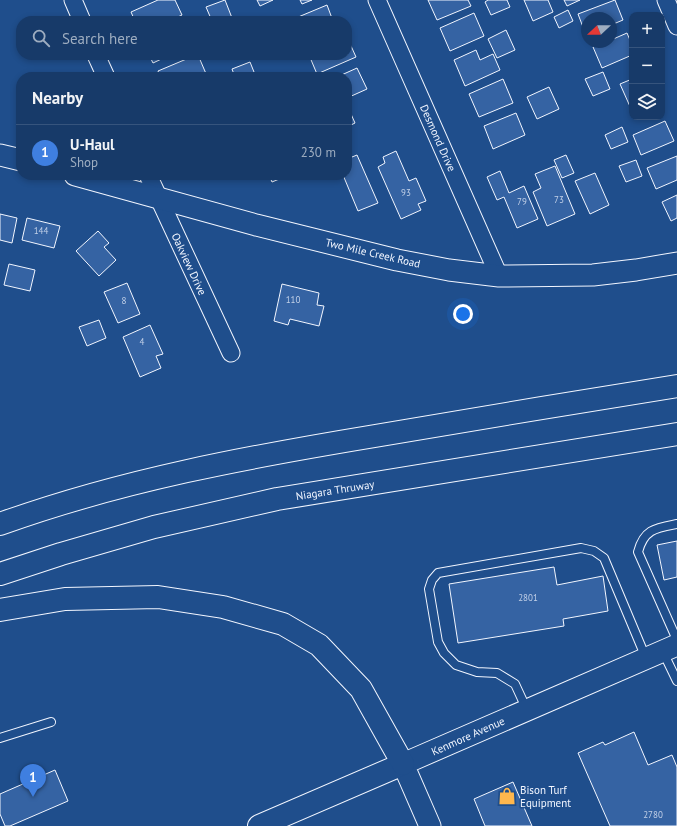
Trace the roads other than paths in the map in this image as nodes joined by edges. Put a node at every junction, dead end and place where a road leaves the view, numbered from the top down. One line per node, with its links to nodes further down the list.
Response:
1 (73, 0): 4 (street)
2 (377, 0): 14 (street, Desmond Drive)
3 (666, 0): 5 (street)
4 (80, 16)
5 (677, 26)
6 (98, 60): 7 (street)
7 (104, 72)
8 (0, 155): 9 (street)
9 (16, 159)
10 (94, 180): 12 (street, Two Mile Creek Road)
11 (150, 180): 12 (street, Oakview Drive)
12 (157, 197): 14 (street, Two Mile Creek Road); 15 (street, Oakview Drive)
13 (677, 263): 14 (street, Two Mile Creek Road)
14 (499, 276)
15 (231, 353)
16 (677, 386): 18 (main road)
17 (677, 434): 20 (main road, Niagara Thruway)
18 (0, 524)
19 (677, 524): 22 (lane)
20 (0, 574)
21 (0, 610): 27 (main road)
22 (666, 648): 23 (lane); 24 (street, Kenmore Avenue); 24 (lane)
23 (677, 681)
24 (527, 710): 27 (street, Kenmore Avenue)
25 (51, 722): 26 (lane)
26 (0, 738)
27 (403, 764): 28 (main road, Kenmore Avenue); 29 (street)
28 (259, 826)
29 (430, 826)

